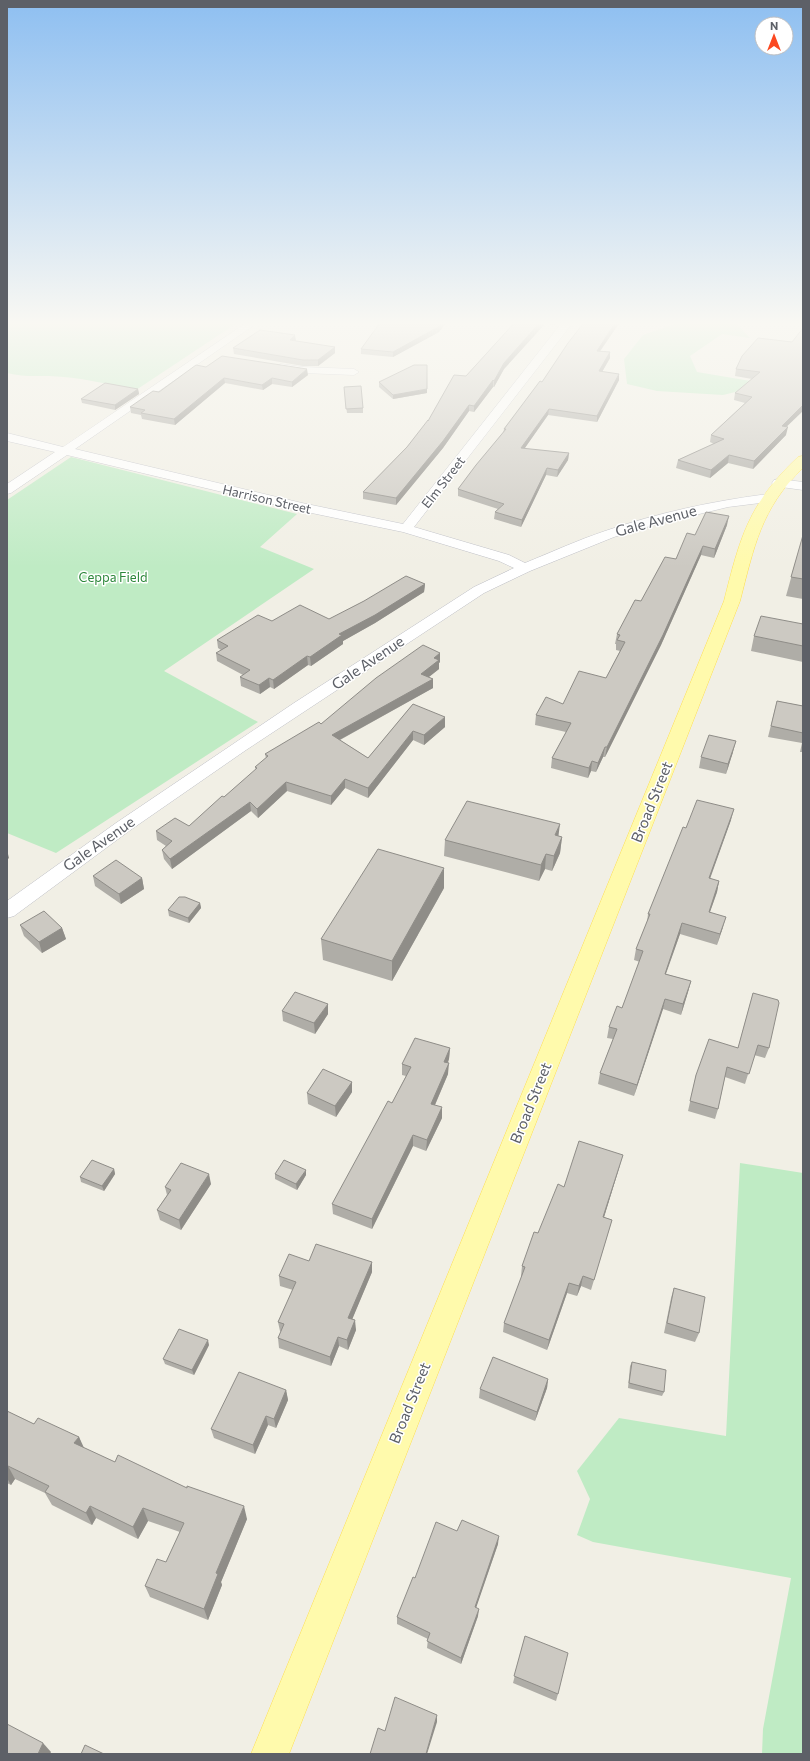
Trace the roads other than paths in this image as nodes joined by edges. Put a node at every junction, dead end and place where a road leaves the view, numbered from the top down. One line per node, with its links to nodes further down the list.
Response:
1 (134, 403): 4 (street)
2 (504, 403): 8 (street, Elm Street)
3 (7, 437): 4 (street, Harrison Street)
4 (64, 451): 7 (street); 8 (street, Harrison Street)
5 (803, 460): 6 (main road, Broad Street)
6 (783, 489): 9 (street, Gale Avenue); 11 (main road, Broad Street)
7 (7, 490)
8 (406, 529): 9 (street, Harrison Street)
9 (525, 568): 10 (street, Gale Avenue)
10 (7, 911)
11 (270, 1754)

